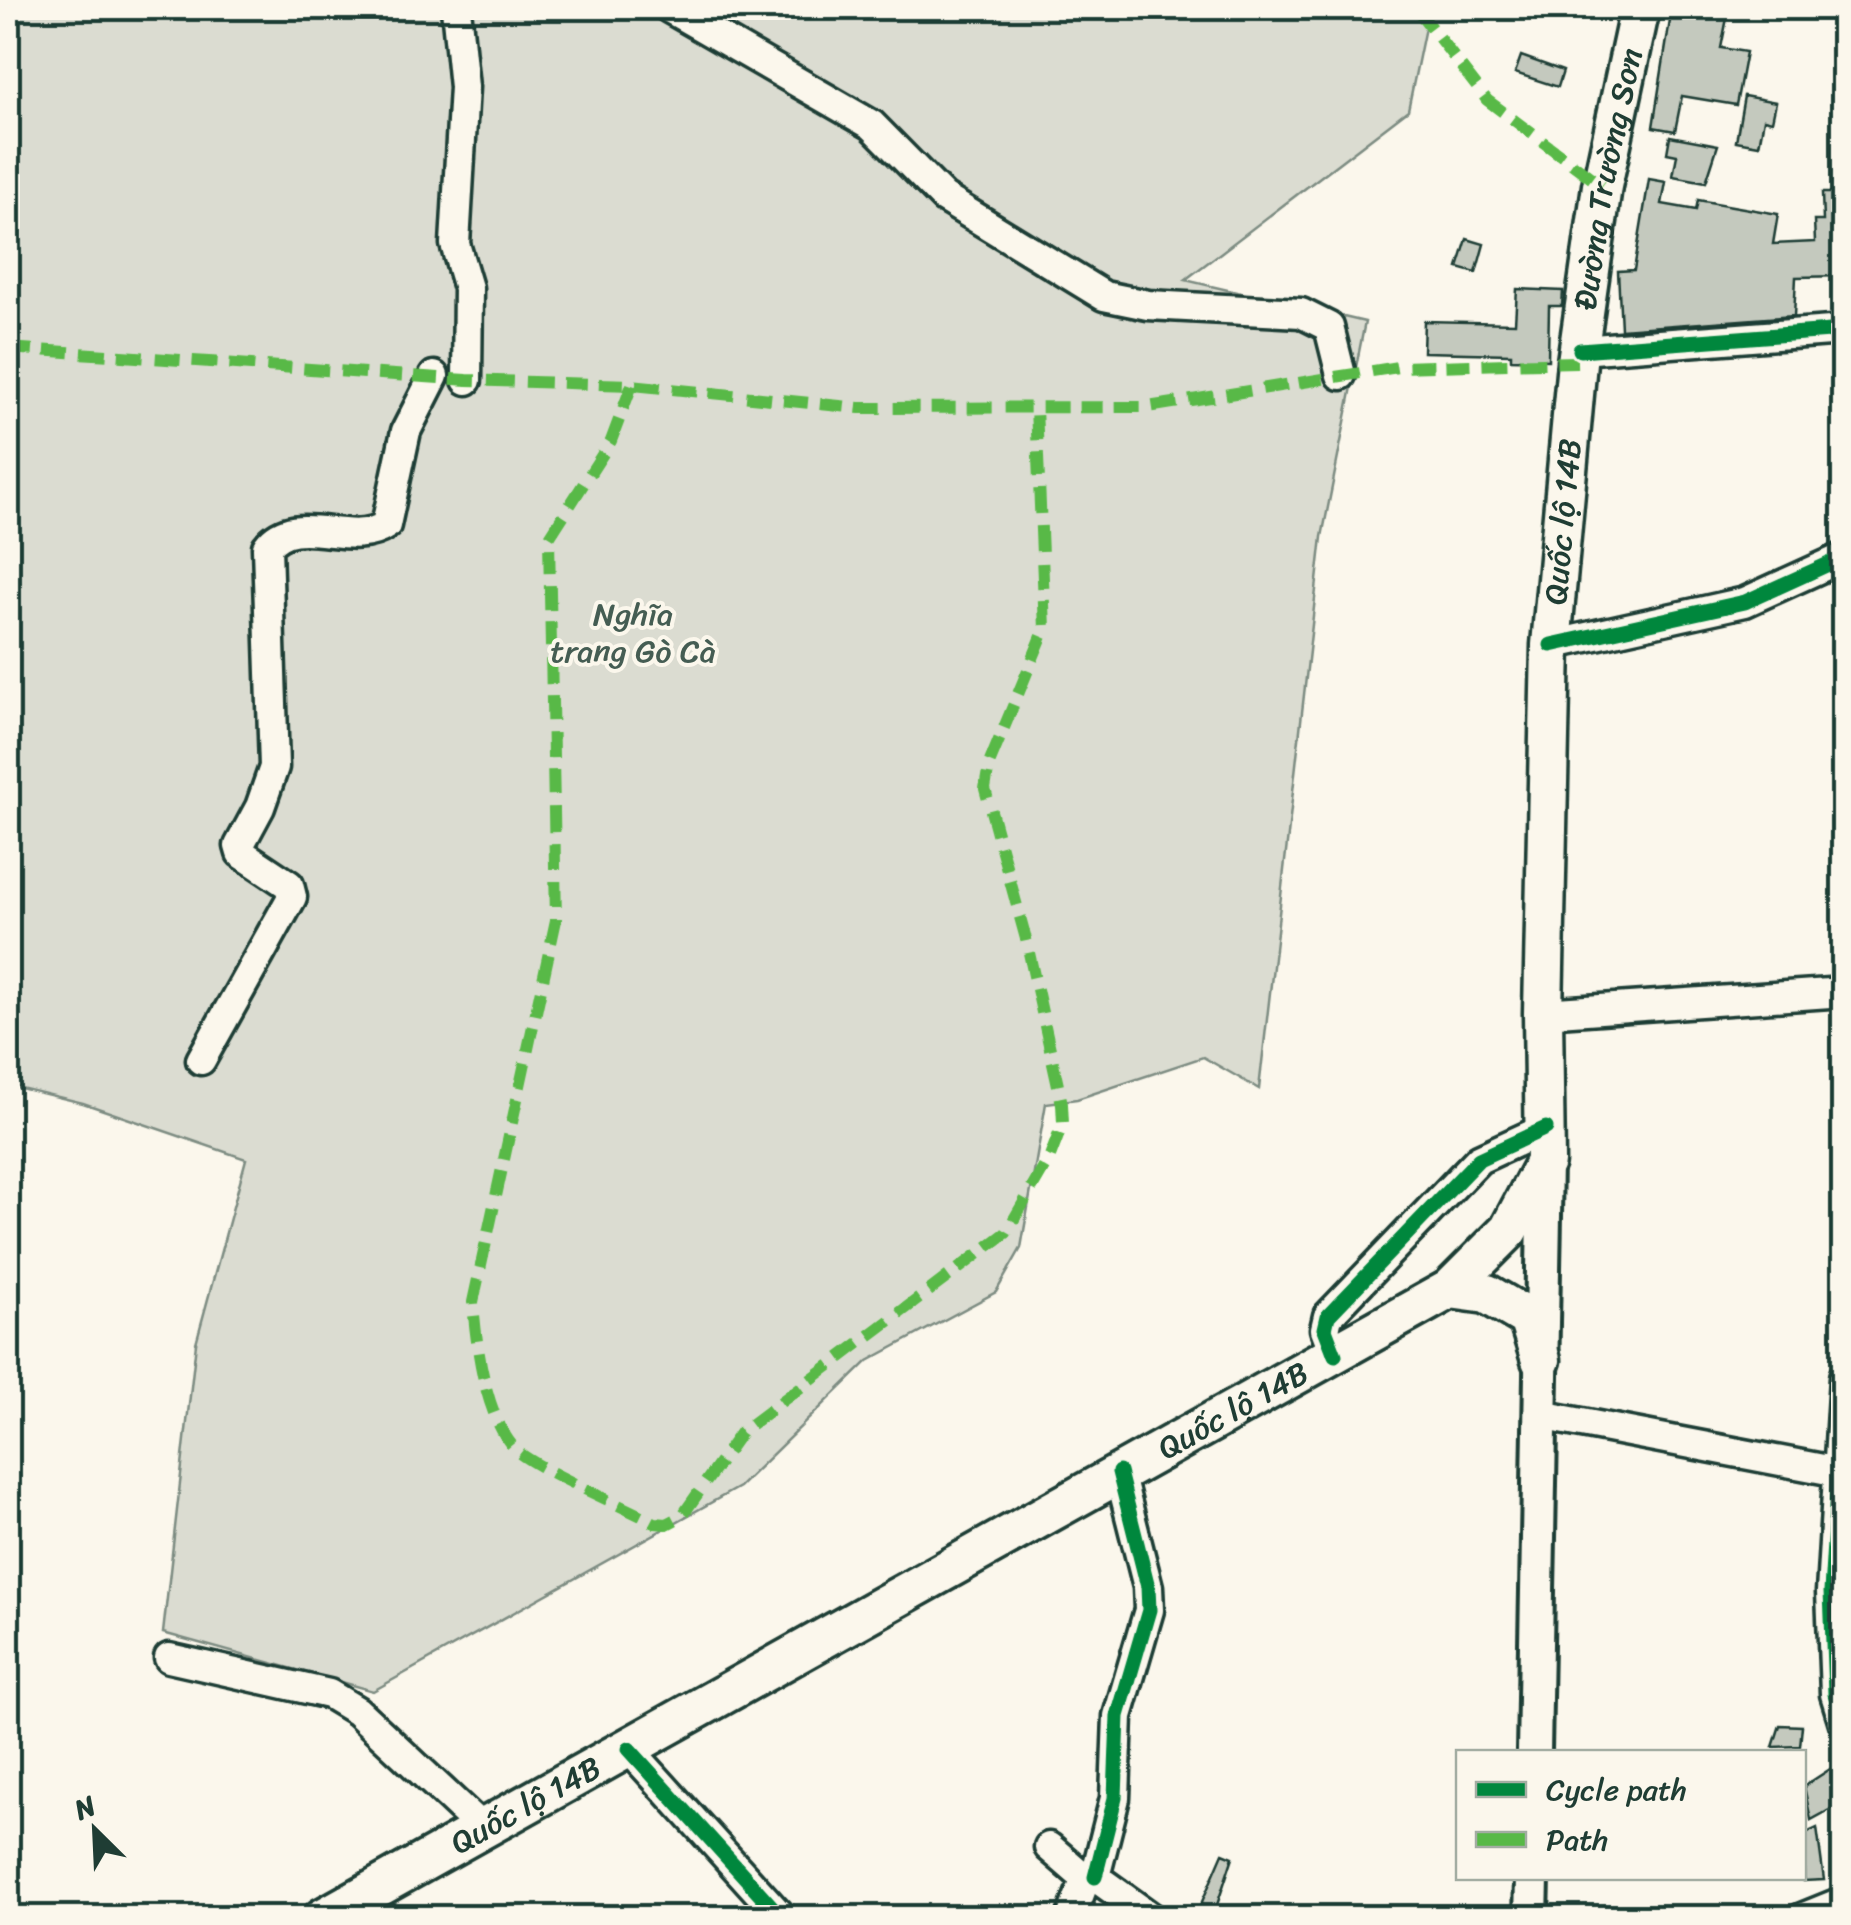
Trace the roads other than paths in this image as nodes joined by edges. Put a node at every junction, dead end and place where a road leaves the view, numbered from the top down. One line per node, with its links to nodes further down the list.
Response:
1 (456, 8): 8 (street)
2 (668, 8): 6 (street)
3 (1640, 8): 5 (highway, Đường Trường Sơn)
4 (1844, 330): 5 (street)
5 (1580, 350): 10 (highway, Quốc lộ 14B)
6 (1341, 375)
7 (434, 376): 13 (street)
8 (467, 380)
9 (1844, 556): 10 (street)
10 (1552, 646): 12 (highway, Quốc lộ 14B)
11 (1844, 992): 12 (street)
12 (1543, 1013): 14 (highway, Quốc lộ 14B)
13 (201, 1060)
14 (1545, 1145): 15 (highway, Quốc lộ 14B); 16 (street); 17 (main road)
15 (1450, 1289): 16 (highway, Quốc lộ 14B); 17 (highway)
16 (1335, 1355): 20 (highway, Quốc lộ 14B)
17 (1541, 1360): 19 (main road)
18 (1844, 1377): 21 (street)
19 (1540, 1415): 21 (street); 25 (main road)
20 (1119, 1472): 24 (highway, Quốc lộ 14B); 28 (street)
21 (1841, 1473): 23 (street)
22 (170, 1658): 26 (street)
23 (1844, 1723)
24 (629, 1749): 26 (highway, Quốc lộ 14B); 32 (street)
25 (1534, 1750)
26 (483, 1829): 31 (highway, Quốc lộ 14B)
27 (1049, 1847): 28 (street)
28 (1091, 1878): 33 (street); 34 (street)
29 (1532, 1880): 35 (main road)
30 (1844, 1901): 36 (street)
31 (322, 1918)
32 (782, 1918)
33 (1071, 1918)
34 (1152, 1918)
35 (1531, 1918)
36 (1802, 1918)

